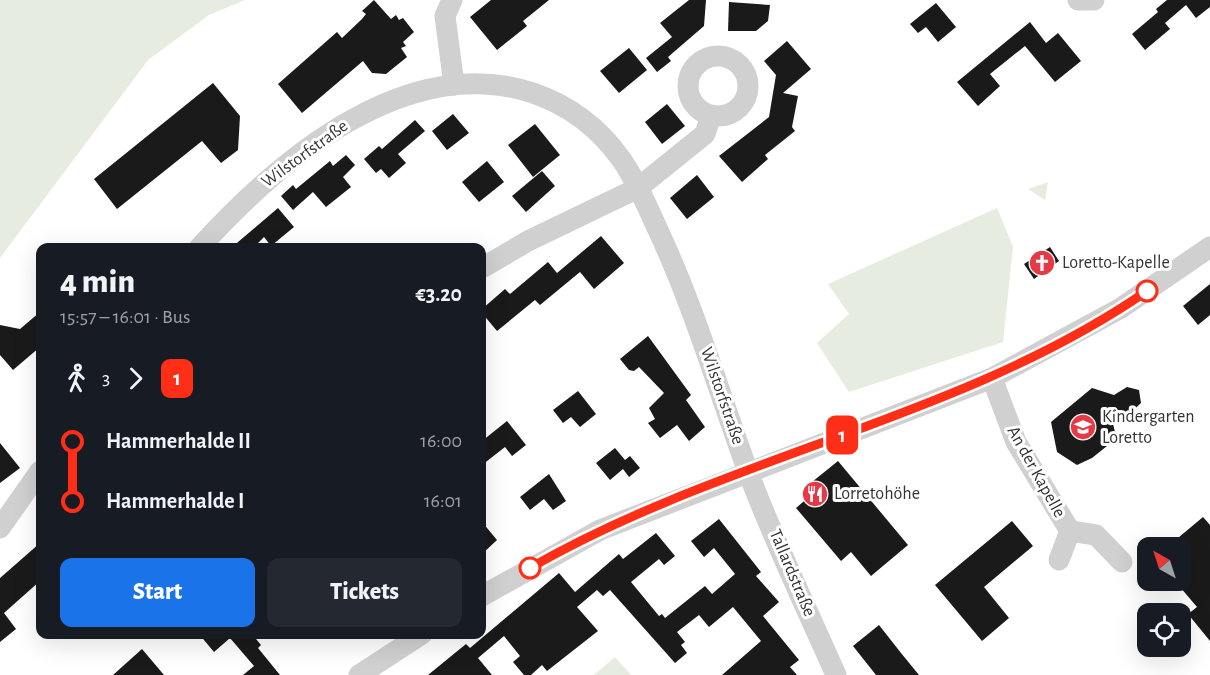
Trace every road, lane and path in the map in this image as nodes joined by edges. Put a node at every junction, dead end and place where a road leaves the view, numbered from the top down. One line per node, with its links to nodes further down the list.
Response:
1 (452, 0): 4 (street)
2 (1078, 0): 3 (street)
3 (1094, 0)
4 (454, 85): 6 (street, Wilstorfstraße); 7 (street, Wilstorfstraße)
5 (711, 116): 6 (street)
6 (638, 188): 9 (street); 11 (street, Wilstorfstraße)
7 (204, 243)
8 (1210, 246): 10 (street)
9 (486, 266)
10 (992, 378): 11 (street); 14 (street, An der Kapelle)
11 (748, 471): 17 (street); 20 (street, Tallardstraße)
12 (36, 477): 13 (street)
13 (0, 528)
14 (1070, 531): 15 (street); 16 (street)
15 (1059, 560)
16 (1122, 562)
17 (486, 594)
18 (415, 639): 19 (street)
19 (366, 673)
20 (836, 675)

